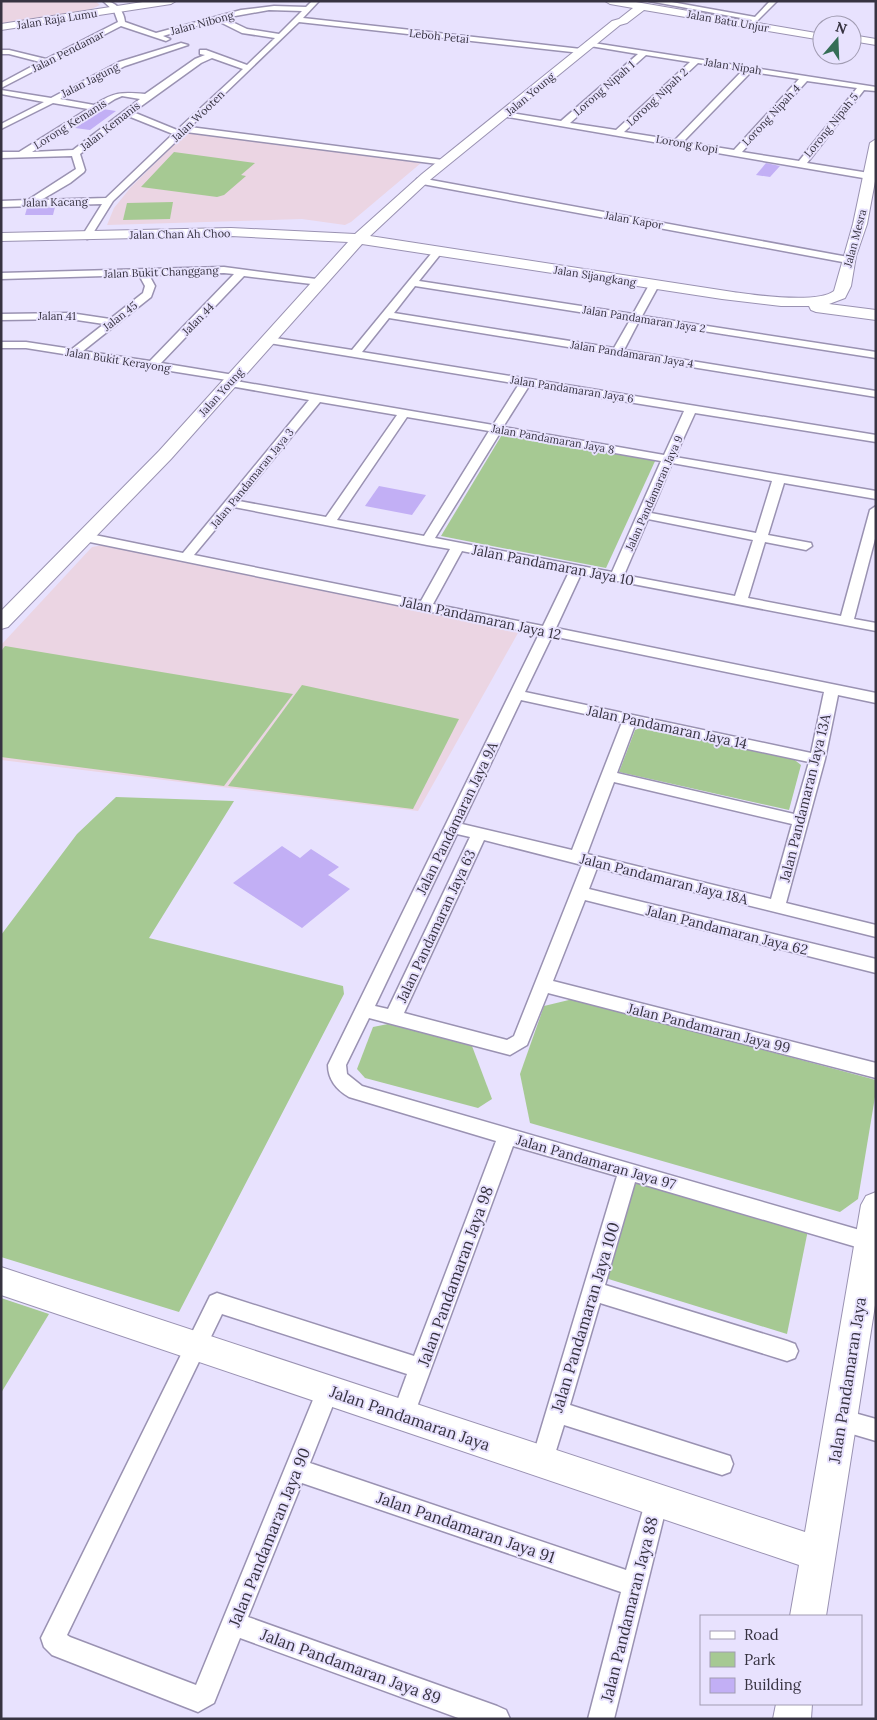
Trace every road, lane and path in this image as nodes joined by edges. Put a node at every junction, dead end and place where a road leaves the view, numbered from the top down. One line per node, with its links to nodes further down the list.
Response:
1 (106, 1): 8 (street)
2 (171, 1): 8 (main road, Jalan Raja Lumu)
3 (316, 1): 7 (street, Jalan Wooten)
4 (610, 1): 6 (main road)
5 (770, 2): 11 (street)
6 (638, 3): 11 (street); 11 (main road, Jalan Batu Unjur); 16 (main road, Jalan Batu Unjur); 23 (main road, Jalan Young)
7 (308, 9): 9 (street, Jalan Nibong); 10 (street, Jalan Wooten)
8 (117, 10): 12 (street, Jalan Pendamar); 13 (main road, Jalan Raja Lumu)
9 (218, 18): 15 (street, Jalan Nibong); 17 (street)
10 (298, 20): 17 (street, Jalan Wooten); 23 (street, Leboh Petai)
11 (755, 20): 14 (main road, Jalan Batu Unjur)
12 (121, 23): 15 (street); 28 (street, Jalan Pendamar)
13 (1, 28)
14 (812, 31)
15 (157, 35): 22 (street)
16 (812, 35)
17 (281, 37): 29 (street, Jalan Wooten)
18 (862, 40): 19 (main road)
19 (876, 42)
20 (862, 44): 21 (main road)
21 (876, 46)
22 (191, 48): 26 (street); 37 (street, Jalan Jagung)
23 (585, 48): 25 (street, Jalan Nipah); 40 (main road, Jalan Young)
24 (1, 52): 28 (street)
25 (644, 53): 27 (street, Jalan Nipah); 41 (street, Lorong Nipah 1)
26 (212, 55): 29 (street); 36 (street, Jalan Kemanis)
27 (696, 61): 30 (street, Jalan Nipah); 44 (street, Lorong Nipah 2)
28 (48, 62): 32 (street, Jalan Pendamar)
29 (248, 68): 43 (street, Jalan Wooten)
30 (749, 69): 31 (street, Jalan Nipah); 45 (street)
31 (805, 78): 33 (street, Jalan Nipah); 48 (street, Lorong Nipah 4)
32 (1, 86)
33 (862, 87): 34 (street, Jalan Nipah); 52 (street, Lorong Nipah 5)
34 (876, 89)
35 (1, 92): 37 (street)
36 (147, 97): 38 (street, Lorong Kemanis); 39 (street, Jalan Kemanis)
37 (52, 100): 38 (street); 42 (street, Jalan Jagung)
38 (97, 108): 49 (street, Lorong Kemanis)
39 (127, 112): 43 (street); 47 (street, Jalan Kemanis)
40 (505, 114): 41 (street, Lorong Kopi); 51 (main road, Jalan Young)
41 (564, 124): 44 (street, Lorong Kopi)
42 (1, 127)
43 (181, 132): 51 (street); 56 (street, Jalan Wooten)
44 (618, 133): 45 (street, Lorong Kopi)
45 (677, 143): 48 (street, Lorong Kopi)
46 (875, 147): 53 (main road, Jalan Mesra)
47 (74, 153): 49 (street); 57 (street, Jalan Kemanis)
48 (736, 153): 52 (street, Lorong Kopi)
49 (22, 154): 50 (street)
50 (3, 156)
51 (443, 163): 54 (main road, Jalan Young)
52 (801, 164): 53 (street, Lorong Kopi)
53 (872, 172): 55 (main road, Jalan Mesra)
54 (420, 181): 59 (main road, Jalan Young); 66 (street, Jalan Kapor)
55 (871, 193): 66 (main road, Jalan Mesra)
56 (109, 201): 57 (street, Jalan Kacang); 61 (street, Jalan Wooten)
57 (30, 203): 58 (street, Jalan Kacang)
58 (1, 204)
59 (379, 218): 60 (main road); 63 (main road, Jalan Young)
60 (269, 233): 61 (main road, Jalan Chan Ah Choo); 63 (main road, Jalan Chan Ah Choo)
61 (86, 236): 62 (main road, Jalan Chan Ah Choo)
62 (1, 237)
63 (358, 239): 64 (main road, Jalan Sijangkang); 67 (main road, Jalan Young)
64 (402, 246): 65 (main road, Jalan Sijangkang); 67 (main road)
65 (438, 251): 72 (street); 73 (main road, Jalan Sijangkang)
66 (848, 260): 74 (main road, Jalan Mesra)
67 (338, 262): 71 (main road, Jalan Young)
68 (243, 271): 69 (street, Jalan Bukit Changgang); 71 (street, Jalan Bukit Changgang); 87 (street, Jalan 44)
69 (143, 273): 70 (street, Jalan Bukit Changgang); 80 (street, Jalan 45)
70 (1, 276)
71 (320, 282): 81 (main road, Jalan Young)
72 (412, 284): 76 (street); 79 (street, Jalan Pandamaran Jaya 2)
73 (654, 285): 75 (main road, Jalan Sijangkang); 79 (street)
74 (832, 299): 75 (main road, Jalan Sijangkang)
75 (769, 301): 77 (main road)
76 (388, 315): 83 (street, Jalan Pandamaran Jaya 4); 85 (street)
77 (876, 315)
78 (1, 317): 80 (street, Jalan 41)
79 (636, 318): 83 (street); 86 (street, Jalan Pandamaran Jaya 2)
80 (112, 323): 84 (street, Jalan 45)
81 (268, 340): 85 (street, Jalan Pandamaran Jaya 6); 88 (main road, Jalan Young)
82 (1, 345): 84 (street, Jalan Bukit Kerayong)
83 (617, 352): 90 (street, Jalan Pandamaran Jaya 4)
84 (74, 353): 87 (street, Jalan Bukit Kerayong)
85 (356, 353): 89 (street, Jalan Pandamaran Jaya 6)
86 (876, 355)
87 (152, 366): 88 (street, Jalan Bukit Kerayong)
88 (232, 381): 91 (street, Jalan Pandamaran Jaya 8); 103 (main road, Jalan Young)
89 (526, 381): 92 (street, Jalan Pandamaran Jaya 6); 94 (street)
90 (876, 394)
91 (317, 398): 93 (street, Jalan Pandamaran Jaya 8); 99 (street, Jalan Pandamaran Jaya 3)
92 (691, 408): 95 (street, Jalan Pandamaran Jaya 6); 96 (street, Jalan Pandamaran Jaya 9)
93 (404, 414): 94 (street, Jalan Pandamaran Jaya 8); 102 (street)
94 (496, 430): 96 (street, Jalan Pandamaran Jaya 8); 105 (street)
95 (876, 439)
96 (668, 459): 97 (street, Jalan Pandamaran Jaya 8); 101 (street, Jalan Pandamaran Jaya 9)
97 (779, 479): 98 (street, Jalan Pandamaran Jaya 8); 104 (street)
98 (876, 495)
99 (231, 503): 102 (street, Jalan Pandamaran Jaya 10); 108 (street, Jalan Pandamaran Jaya 3)
100 (876, 510): 113 (street)
101 (644, 515): 104 (street); 110 (street, Jalan Pandamaran Jaya 9)
102 (329, 522): 105 (street, Jalan Pandamaran Jaya 10)
103 (85, 537): 108 (street, Jalan Pandamaran Jaya 12); 114 (main road, Jalan Young)
104 (760, 537): 106 (street); 111 (street)
105 (427, 541): 107 (street, Jalan Pandamaran Jaya 10)
106 (806, 546)
107 (458, 547): 109 (street, Jalan Pandamaran Jaya 10); 112 (street)
108 (186, 558): 112 (street, Jalan Pandamaran Jaya 12)
109 (577, 570): 110 (street, Jalan Pandamaran Jaya 10); 116 (street, Jalan Pandamaran Jaya 9A)
110 (616, 577): 111 (street, Jalan Pandamaran Jaya 10)
111 (740, 601): 113 (street, Jalan Pandamaran Jaya 10)
112 (425, 606): 116 (street, Jalan Pandamaran Jaya 12)
113 (846, 622): 115 (street, Jalan Pandamaran Jaya 10)
114 (1, 623)
115 (876, 627)
116 (548, 631): 117 (street, Jalan Pandamaran Jaya 12); 118 (street, Jalan Pandamaran Jaya 9A)
117 (832, 689): 119 (street, Jalan Pandamaran Jaya 12); 121 (street, Jalan Pandamaran Jaya 13A)
118 (517, 695): 120 (street, Jalan Pandamaran Jaya 14); 124 (street, Jalan Pandamaran Jaya 9A)
119 (876, 698)
120 (630, 720): 121 (street, Jalan Pandamaran Jaya 14); 122 (street)
121 (817, 759): 123 (street, Jalan Pandamaran Jaya 13A)
122 (608, 776): 123 (street); 126 (street)
123 (799, 820): 128 (street, Jalan Pandamaran Jaya 13A)
124 (453, 827): 125 (street, Jalan Pandamaran Jaya 18A); 132 (street, Jalan Pandamaran Jaya 9A)
125 (479, 834): 126 (street, Jalan Pandamaran Jaya 18A); 133 (street, Jalan Pandamaran Jaya 63)
126 (585, 860): 127 (street); 128 (street, Jalan Pandamaran Jaya 18A)
127 (579, 894): 130 (street, Jalan Pandamaran Jaya 62); 131 (street)
128 (777, 907): 129 (street, Jalan Pandamaran Jaya 18A)
129 (876, 931)
130 (876, 966)
131 (542, 985): 133 (street); 135 (street, Jalan Pandamaran Jaya 99)
132 (364, 1010): 133 (street); 134 (street, Jalan Pandamaran Jaya 9A)
133 (393, 1017)
134 (337, 1065): 136 (street, Jalan Pandamaran Jaya 97)
135 (876, 1070)
136 (507, 1136): 137 (street, Jalan Pandamaran Jaya 97); 144 (street, Jalan Pandamaran Jaya 98)
137 (628, 1172): 139 (street, Jalan Pandamaran Jaya 97); 141 (street, Jalan Pandamaran Jaya 100)
138 (876, 1205): 139 (main road, Jalan Pandamaran Jaya)
139 (870, 1242): 148 (main road, Jalan Pandamaran Jaya)
140 (1, 1281): 142 (main road, Jalan Pandamaran Jaya)
141 (593, 1291): 143 (street); 146 (street, Jalan Pandamaran Jaya 100)
142 (195, 1346): 144 (street); 145 (main road, Jalan Pandamaran Jaya); 157 (street, Jalan Pandamaran Jaya 90)
143 (787, 1351)
144 (421, 1368): 147 (street, Jalan Pandamaran Jaya 98)
145 (328, 1390): 147 (main road, Jalan Pandamaran Jaya); 152 (street, Jalan Pandamaran Jaya 90)
146 (557, 1412): 150 (street, Jalan Pandamaran Jaya 100); 151 (street)
147 (403, 1415): 150 (main road, Jalan Pandamaran Jaya)
148 (840, 1420): 149 (street); 154 (main road, Jalan Pandamaran Jaya)
149 (876, 1430)
150 (542, 1462): 153 (main road, Jalan Pandamaran Jaya)
151 (722, 1464)
152 (296, 1470): 155 (street, Jalan Pandamaran Jaya 91); 157 (street, Jalan Pandamaran Jaya 90)
153 (656, 1500): 154 (main road, Jalan Pandamaran Jaya); 155 (street, Jalan Pandamaran Jaya 88)
154 (818, 1554): 156 (main road, Jalan Pandamaran Jaya)
155 (635, 1585): 160 (street, Jalan Pandamaran Jaya 88)
156 (808, 1615)
157 (234, 1624): 159 (street, Jalan Pandamaran Jaya 89)
158 (794, 1705): 161 (main road)
159 (497, 1719)
160 (601, 1719)
161 (792, 1719)

